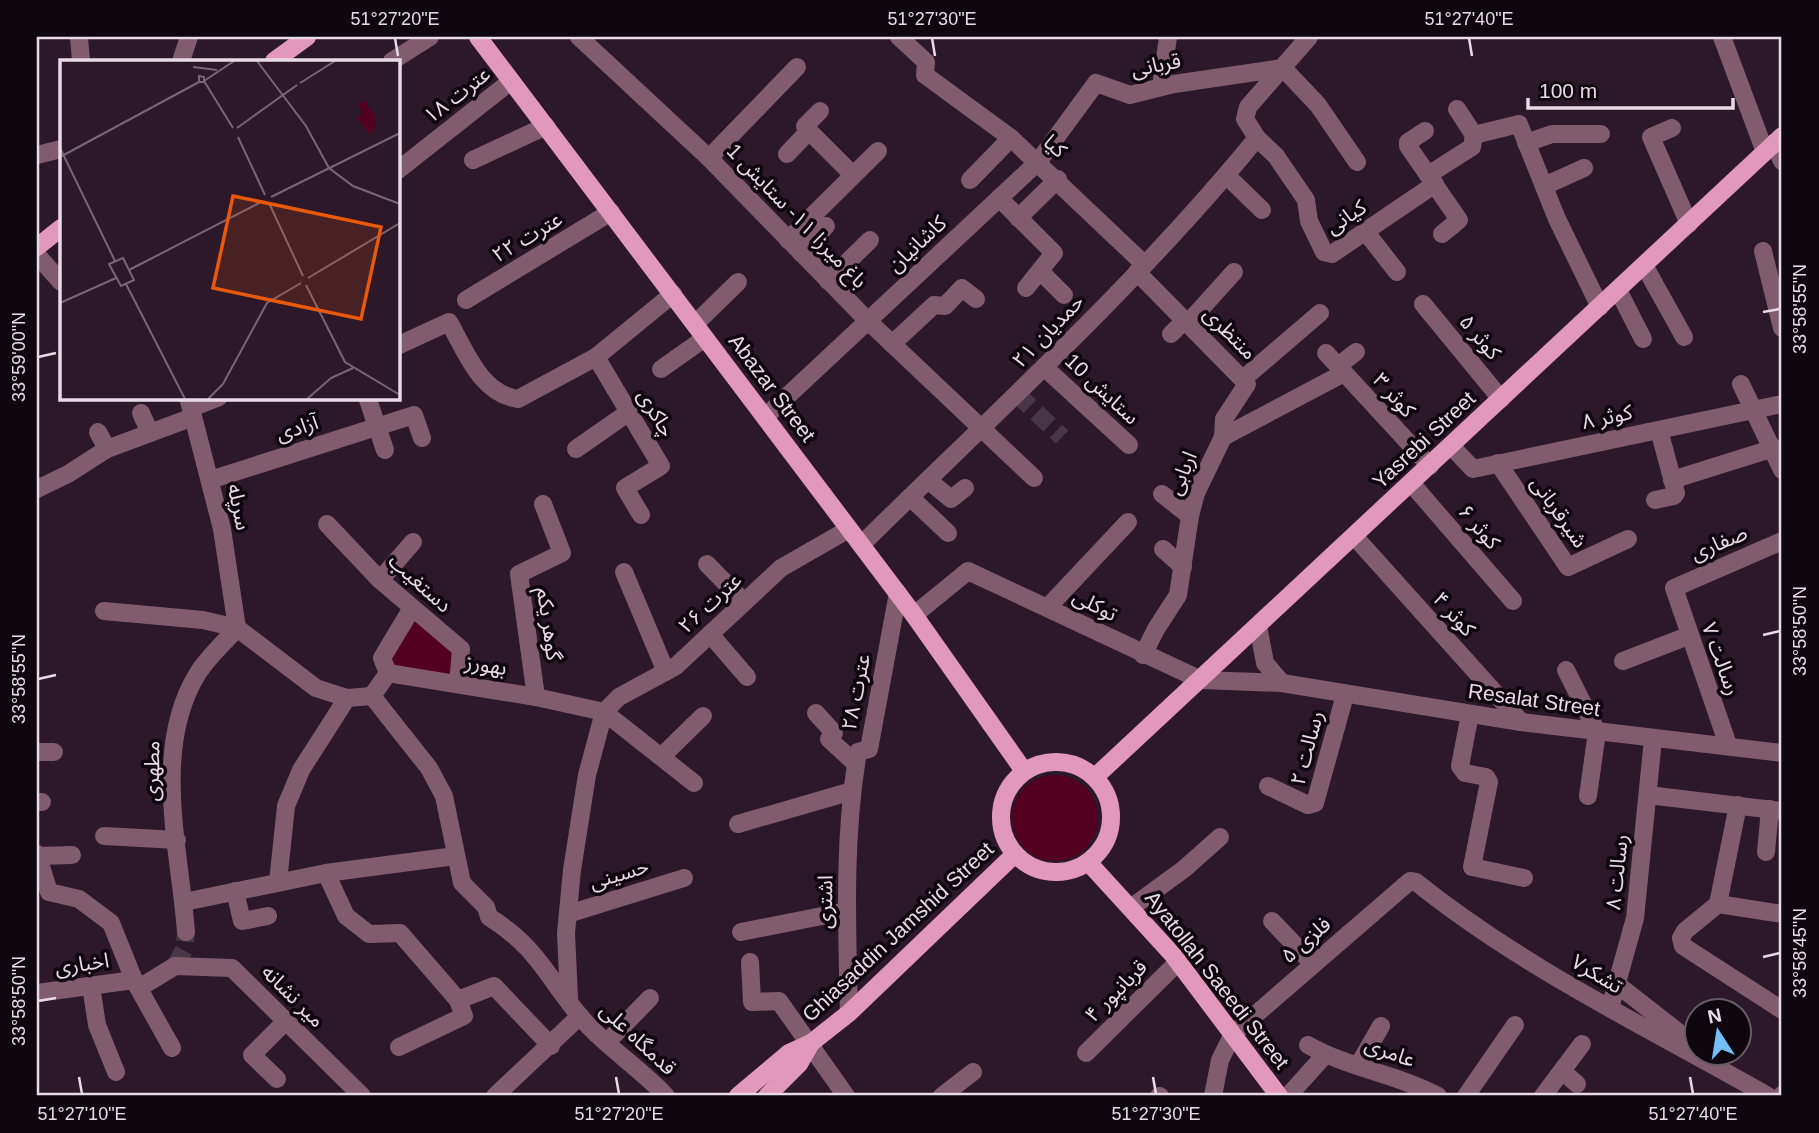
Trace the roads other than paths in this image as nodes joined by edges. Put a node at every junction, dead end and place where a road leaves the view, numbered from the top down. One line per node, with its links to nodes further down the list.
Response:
1 (79, 37): 12 (street)
2 (189, 37): 13 (street)
3 (307, 37): 14 (main road)
4 (430, 37): 15 (street)
5 (478, 37): 18 (main road, Abazar Street)
6 (579, 37): 36 (street, باغ میرزا ۱۱- ستایش 1)
7 (899, 37): 11 (street)
8 (1168, 37): 19 (street)
9 (1309, 37): 17 (street)
10 (1722, 37): 31 (street)
11 (920, 41): 28 (street, کیا)
12 (81, 60)
13 (181, 60)
14 (275, 60)
15 (394, 60)
16 (797, 67): 36 (street)
17 (1283, 68): 19 (street, قربانی); 29 (street); 40 (street)
18 (512, 81): 22 (main road, Abazar Street); 42 (street, عترت ۱۸)
19 (1161, 87): 39 (street, قربانی)
20 (1457, 109): 27 (street)
21 (820, 111): 24 (street)
22 (546, 126): 37 (street); 51 (main road, Abazar Street)
23 (1672, 128): 53 (street)
24 (809, 131): 34 (street); 43 (street)
25 (1425, 131): 47 (street)
26 (1601, 134): 30 (street)
27 (1474, 135): 30 (street); 47 (street, کیانی)
28 (1011, 138): 39 (street, کیا); 46 (street)
29 (1257, 138): 44 (street, حمدیان ۲۱); 56 (street, کیانی)
30 (1526, 143): 48 (street)
31 (1774, 144): 38 (street); 53 (main road, Yasrebi Street)
32 (60, 149): 35 (street)
33 (878, 151): 43 (street)
34 (787, 154)
35 (37, 155)
36 (709, 158): 58 (street, باغ میرزا ۱۱- ستایش 1)
37 (473, 160)
38 (1782, 161)
39 (1038, 162): 45 (street, کیا); 49 (street, کاشانیان)
40 (1357, 162)
41 (1584, 168): 48 (street)
42 (399, 169)
43 (852, 174): 58 (street)
44 (1226, 176): 50 (street); 65 (street, حمدیان ۲۱)
45 (1058, 179): 52 (street); 65 (street, کیا)
46 (970, 180)
47 (1431, 180): 56 (street, کیانی); 57 (street)
48 (1544, 186): 79 (street)
49 (999, 198): 52 (street); 81 (street, کاشانیان)
50 (1262, 210)
51 (611, 212): 74 (main road, Abazar Street); 77 (street, عترت ۲۲)
52 (1018, 218): 66 (street)
53 (1689, 224): 64 (main road, Yasrebi Street)
54 (826, 226): 62 (street)
55 (60, 229): 60 (main road)
56 (1365, 231): 68 (street)
57 (1442, 234)
58 (788, 240): 62 (street, باغ میرزا ۱۱- ستایش 1)
59 (870, 240): 70 (street)
60 (37, 247)
61 (1763, 251): 83 (street)
62 (801, 253): 70 (street, باغ میرزا ۱۱- ستایش 1)
63 (37, 255): 69 (street)
64 (1644, 265): 73 (main road, Yasrebi Street); 86 (street)
65 (1141, 268): 82 (street, منتظری); 93 (street, حمدیان ۲۱)
66 (1040, 271): 72 (street); 75 (street)
67 (1234, 272): 82 (street)
68 (1397, 272)
69 (60, 281)
70 (828, 281): 81 (street, باغ میرزا ۱۱- ستایش 1)
71 (738, 282): 84 (street)
72 (1026, 288)
73 (1618, 290): 79 (main road, Yasrebi Street); 87 (street)
74 (673, 294): 84 (main road, Abazar Street); 92 (street)
75 (1064, 295)
76 (976, 299): 88 (street)
77 (466, 300)
78 (1423, 304): 100 (street, کوثر ۵)
79 (1600, 307): 100 (main road, Yasrebi Street)
80 (1320, 313): 96 (street)
81 (868, 321): 88 (street, باغ میرزا ۱۱- ستایش 1); 106 (street, کاشانیان)
82 (1186, 321): 85 (street); 96 (street, منتظری)
83 (1782, 324)
84 (700, 331): 94 (street); 106 (main road, Abazar Street)
85 (1171, 334)
86 (1684, 337)
87 (1643, 339)
88 (892, 344): 108 (street, باغ میرزا ۱۱- ستایش 1)
89 (399, 345): 92 (street)
90 (1356, 352): 95 (street, اربابی)
91 (1326, 353): 95 (street, کوثر ۳)
92 (596, 357): 104 (street, چاکری)
93 (1044, 367): 108 (street, حمدیان ۲۱); 114 (street, ستایش 10)
94 (661, 369)
95 (1341, 370): 112 (street, اربابی); 121 (street, کوثر ۳)
96 (1243, 379): 112 (street, منتظری)
97 (1741, 384): 103 (street)
98 (213, 399): 102 (street)
99 (368, 399): 107 (street)
100 (1501, 399): 115 (main road, Yasrebi Street)
101 (1782, 404): 103 (street, کوثر ۸)
102 (191, 407): 111 (street); 124 (street, سرپله)
103 (1755, 411): 109 (street, کوثر ۸); 118 (street)
104 (629, 412): 117 (street); 134 (street, چاکری)
105 (141, 413): 111 (street)
106 (765, 417): 138 (main road, Abazar Street)
107 (377, 427): 113 (street, آزادی); 119 (street); 124 (street, آزادی)
108 (981, 429): 123 (street, باغ میرزا ۱۱- ستایش 1); 125 (street, حمدیان ۲۱)
109 (1659, 429): 120 (street, کوثر ۸); 126 (street)
110 (99, 432): 116 (street)
111 (150, 433): 116 (street)
112 (1223, 437): 135 (street, اربابی)
113 (422, 438)
114 (1129, 445)
115 (1451, 446): 120 (street, کوثر ۸); 121 (main road, Yasrebi Street)
116 (107, 449): 129 (street)
117 (576, 449)
118 (1774, 449): 122 (street); 126 (street)
119 (386, 450)
120 (1499, 463): 141 (street, شیرقربانی)
121 (1430, 466): 127 (main road, Yasrebi Street)
122 (1782, 470)
123 (1034, 478)
124 (210, 480): 159 (street, سرپله)
125 (928, 480): 128 (street); 131 (street, حمدیان ۲۱)
126 (1672, 480): 132 (street)
127 (1411, 483): 140 (main road, Yasrebi Street); 152 (street, کوثر ۶)
128 (965, 488)
129 (37, 489)
130 (1162, 495): 135 (street)
131 (910, 497): 139 (street); 144 (street, حمدیان ۲۱)
132 (1655, 500)
133 (543, 504): 173 (street, گوهر یکم)
134 (641, 514)
135 (1189, 516): 147 (street, اربابی)
136 (1128, 522): 154 (street)
137 (327, 524): 149 (street, دستغیب)
138 (849, 529): 144 (main road, Abazar Street); 153 (street, عترت ۲۶)
139 (948, 533)
140 (1354, 536): 158 (main road, Yasrebi Street); 179 (street, کوثر ۴)
141 (1628, 539)
142 (1782, 541): 150 (street, صفاری)
143 (413, 542): 149 (street)
144 (861, 545): 151 (main road, Abazar Street)
145 (1163, 549): 147 (street)
146 (707, 564): 153 (street)
147 (1183, 566): 162 (street, اربابی)
148 (624, 572): 165 (street)
149 (380, 580): 155 (street, دستغیب)
150 (1674, 589): 161 (street, رسالت ۷)
151 (898, 593): 157 (main road, Abazar Street); 185 (street, عترت ۲۸)
152 (1513, 601)
153 (744, 602): 160 (street, عترت ۲۶)
154 (1048, 607): 157 (street, توکلی); 162 (street, توکلی)
155 (412, 608): 166 (street); 170 (street, دستغیب)
156 (104, 611): 159 (street)
157 (914, 615): 186 (main road, Abazar Street)
158 (1258, 626): 168 (main road, Yasrebi Street); 169 (street)
159 (237, 628): 174 (street); 198 (street, مطهری)
160 (710, 634): 165 (street, عترت ۲۶); 167 (street)
161 (1688, 636): 163 (street); 182 (street, رسالت ۷)
162 (1143, 655): 168 (street, توکلی)
163 (1623, 661)
164 (1566, 670): 180 (street)
165 (666, 672): 175 (street, عترت ۲۶)
166 (388, 673): 170 (street, بهورز); 172 (street)
167 (747, 677)
168 (1201, 680): 169 (street, Resalat Street); 187 (main road, Yasrebi Street)
169 (1282, 683): 171 (street, Resalat Street)
170 (458, 684): 173 (street, بهورز)
171 (1345, 695): 177 (street, Resalat Street); 189 (street, رسالت ۲)
172 (372, 696): 174 (street); 203 (street, قدمگاه علی)
173 (536, 696): 175 (street, بهورز)
174 (347, 698): 209 (street)
175 (604, 712): 184 (street); 215 (street)
176 (816, 713): 185 (street)
177 (1470, 714): 179 (street, Resalat Street); 207 (street)
178 (703, 716): 184 (street)
179 (1521, 722): 180 (street, Resalat Street)
180 (1597, 732): 181 (street, Resalat Street); 192 (street)
181 (1653, 738): 182 (street, Resalat Street); 191 (street, رسالت ۸)
182 (1728, 745): 183 (street, Resalat Street)
183 (1782, 753)
184 (663, 756): 188 (street)
185 (856, 764): 190 (street, عترت ۲۸)
186 (1024, 771): 187 (main road); 202 (main road)
187 (1095, 777): 204 (main road)
188 (694, 783)
189 (1268, 786)
190 (852, 791): 195 (street); 214 (street, اشتری)
191 (1648, 795): 193 (street); 225 (street, رسالت ۸)
192 (1588, 796)
193 (1738, 805): 194 (street); 212 (street)
194 (1776, 810): 199 (street)
195 (738, 824)
196 (104, 836): 198 (street)
197 (1220, 837): 213 (street)
198 (177, 840): 211 (street, مطهری)
199 (1766, 852)
200 (37, 855): 201 (street); 224 (street)
201 (72, 855)
202 (1015, 855): 204 (main road); 233 (main road, Ghiasaddin Jamshid Street)
203 (455, 856): 205 (street); 228 (street, قدمگاه علی)
204 (1088, 862): 213 (main road, Ayatollah Saeedi Street)
205 (327, 873): 209 (street); 230 (street)
206 (684, 878): 215 (street, حسینی)
207 (1524, 878)
208 (1410, 881): 223 (street, فلزی ۵); 231 (street, تشکر۷)
209 (278, 882): 210 (street)
210 (234, 891): 211 (street); 217 (street)
211 (184, 902): 219 (street, مطهری)
212 (1718, 904): 216 (street); 232 (street)
213 (1132, 907): 222 (main road, Ayatollah Saeedi Street)
214 (847, 911): 220 (street); 233 (street, اشتری)
215 (568, 914): 228 (street)
216 (1782, 914)
217 (268, 916)
218 (1272, 921): 223 (street)
219 (186, 932)
220 (741, 932)
221 (750, 962): 241 (street)
222 (1178, 962): 238 (main road, Ayatollah Saeedi Street); 248 (street, قربانپور ۴)
223 (1313, 964): 238 (street, فلزی ۵)
224 (136, 984): 226 (street, اخباری); 235 (street, میر نشانه); 247 (street)
225 (1618, 985): 231 (street, رسالت ۸); 239 (street)
226 (91, 986): 227 (street, اخباری); 253 (street)
227 (37, 993)
228 (569, 998): 234 (street, قدمگاه علی)
229 (650, 998): 240 (street)
230 (458, 1000): 245 (street); 246 (street)
231 (1610, 1008): 244 (street, تشکر۷)
232 (1782, 1010)
233 (849, 1013): 241 (main road, Ghiasaddin Jamshid Street)
234 (580, 1016): 240 (street, قدمگاه علی); 245 (street)
235 (286, 1021): 255 (street); 258 (street, میر نشانه)
236 (1515, 1025): 269 (street)
237 (1381, 1026): 250 (street)
238 (1233, 1034): 265 (street); 266 (main road, Ayatollah Saeedi Street)
239 (1682, 1035)
240 (608, 1041): 260 (street, قدمگاه علی)
241 (811, 1043): 261 (main road, Ghiasaddin Jamshid Street); 262 (main road, Ghiasaddin Jamshid Street); 263 (street)
242 (1582, 1044): 252 (street)
243 (1308, 1045): 249 (street, عامری)
244 (1682, 1045)
245 (551, 1046): 259 (street)
246 (399, 1047)
247 (172, 1048)
248 (1086, 1053)
249 (1325, 1055): 250 (street, عامری); 267 (street)
250 (1359, 1064): 257 (street, عامری)
251 (1720, 1066): 271 (street, تشکر۷)
252 (1562, 1071): 256 (street); 270 (street)
253 (116, 1072)
254 (973, 1072): 264 (street)
255 (276, 1079)
256 (1577, 1084)
257 (1417, 1092): 268 (street, عامری)
258 (362, 1096)
259 (495, 1096)
260 (666, 1096)
261 (738, 1096)
262 (766, 1096)
263 (846, 1096)
264 (942, 1096)
265 (1213, 1096)
266 (1279, 1096)
267 (1288, 1096)
268 (1438, 1096)
269 (1466, 1096)
270 (1543, 1096)
271 (1768, 1096)

